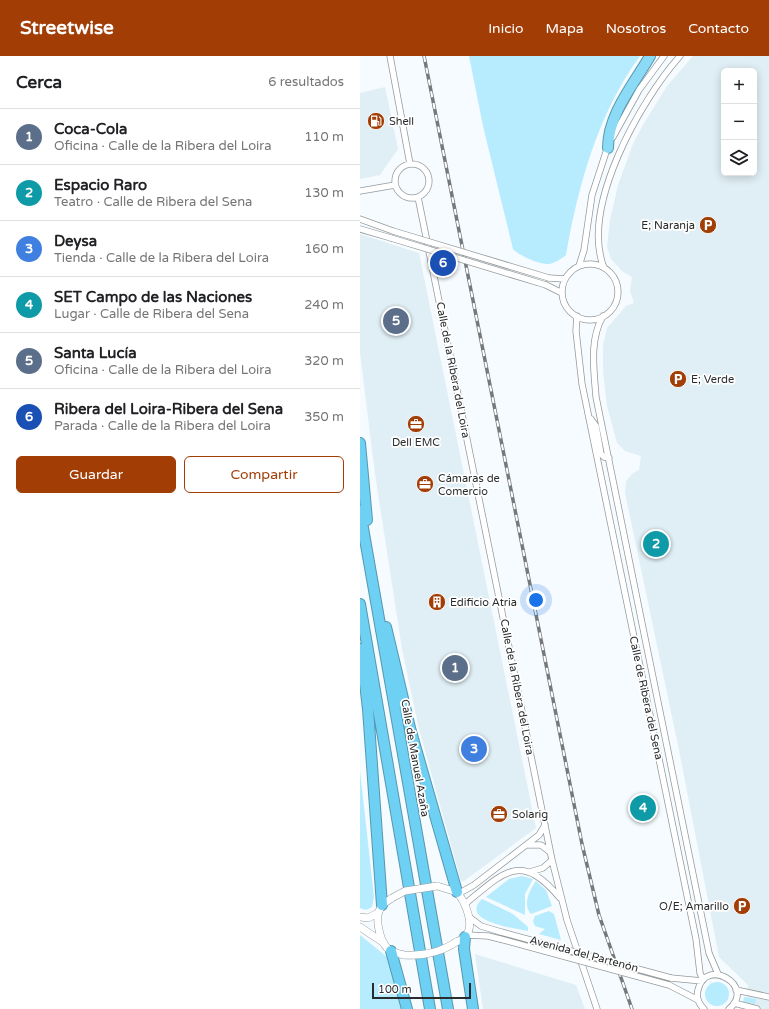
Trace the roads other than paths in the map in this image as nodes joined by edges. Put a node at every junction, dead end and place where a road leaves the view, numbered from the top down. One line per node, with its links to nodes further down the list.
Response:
1 (390, 56): 6 (street)
2 (650, 56): 5 (highway)
3 (664, 56): 5 (street)
4 (680, 56): 13 (street)
5 (608, 148): 12 (street)
6 (410, 164): 7 (street); 9 (street)
7 (395, 185): 8 (street); 9 (street)
8 (360, 192)
9 (418, 197): 25 (street, Calle de la Ribera del Loira)
10 (360, 219): 14 (street, bridge)
11 (360, 229): 15 (street, bridge)
12 (579, 266): 13 (street); 14 (street)
13 (604, 268): 17 (street)
14 (566, 279): 15 (street)
15 (562, 293): 16 (street)
16 (577, 316): 17 (street); 18 (street, Calle de Ribera del Sena)
17 (603, 316): 20 (street, Calle de Ribera del Sena)
18 (589, 415): 20 (street, Calle de Ribera del Sena); 40 (street, Calle de Ribera del Sena)
19 (360, 443): 22 (highway)
20 (609, 458): 39 (street, Calle de Ribera del Sena)
21 (360, 511): 22 (highway, Calle de Manuel Azaña)
22 (373, 582): 29 (highway); 47 (highway, Calle de Manuel Azaña)
23 (360, 604): 46 (highway)
24 (360, 635): 32 (highway)
25 (545, 825): 26 (street); 27 (street, Calle de la Ribera del Loira)
26 (523, 848): 27 (street); 29 (street)
27 (552, 857): 28 (street); 30 (street, Calle de la Ribera del Loira)
28 (530, 872): 30 (street); 31 (street)
29 (454, 891): 31 (street); 32 (street, bridge)
30 (562, 900): 49 (street, Calle de la Ribera del Loira)
31 (465, 904): 34 (street)
32 (380, 909): 33 (street); 37 (street)
33 (360, 917)
34 (469, 917): 36 (street); 40 (street, Avenida del Partenón, bridge)
35 (360, 927): 37 (street)
36 (462, 938): 38 (street, bridge); 43 (street, Avenida del Partenón, bridge); 48 (highway)
37 (384, 943): 38 (street)
38 (391, 951): 45 (highway)
39 (718, 974): 40 (street); 41 (street)
40 (702, 980): 43 (street)
41 (736, 990): 42 (street); 44 (street)
42 (769, 997)
43 (698, 1000): 50 (street)
44 (732, 1007): 51 (street)
45 (407, 1009)
46 (430, 1009)
47 (448, 1009)
48 (473, 1009)
49 (597, 1009)
50 (704, 1009)
51 (757, 1009)

